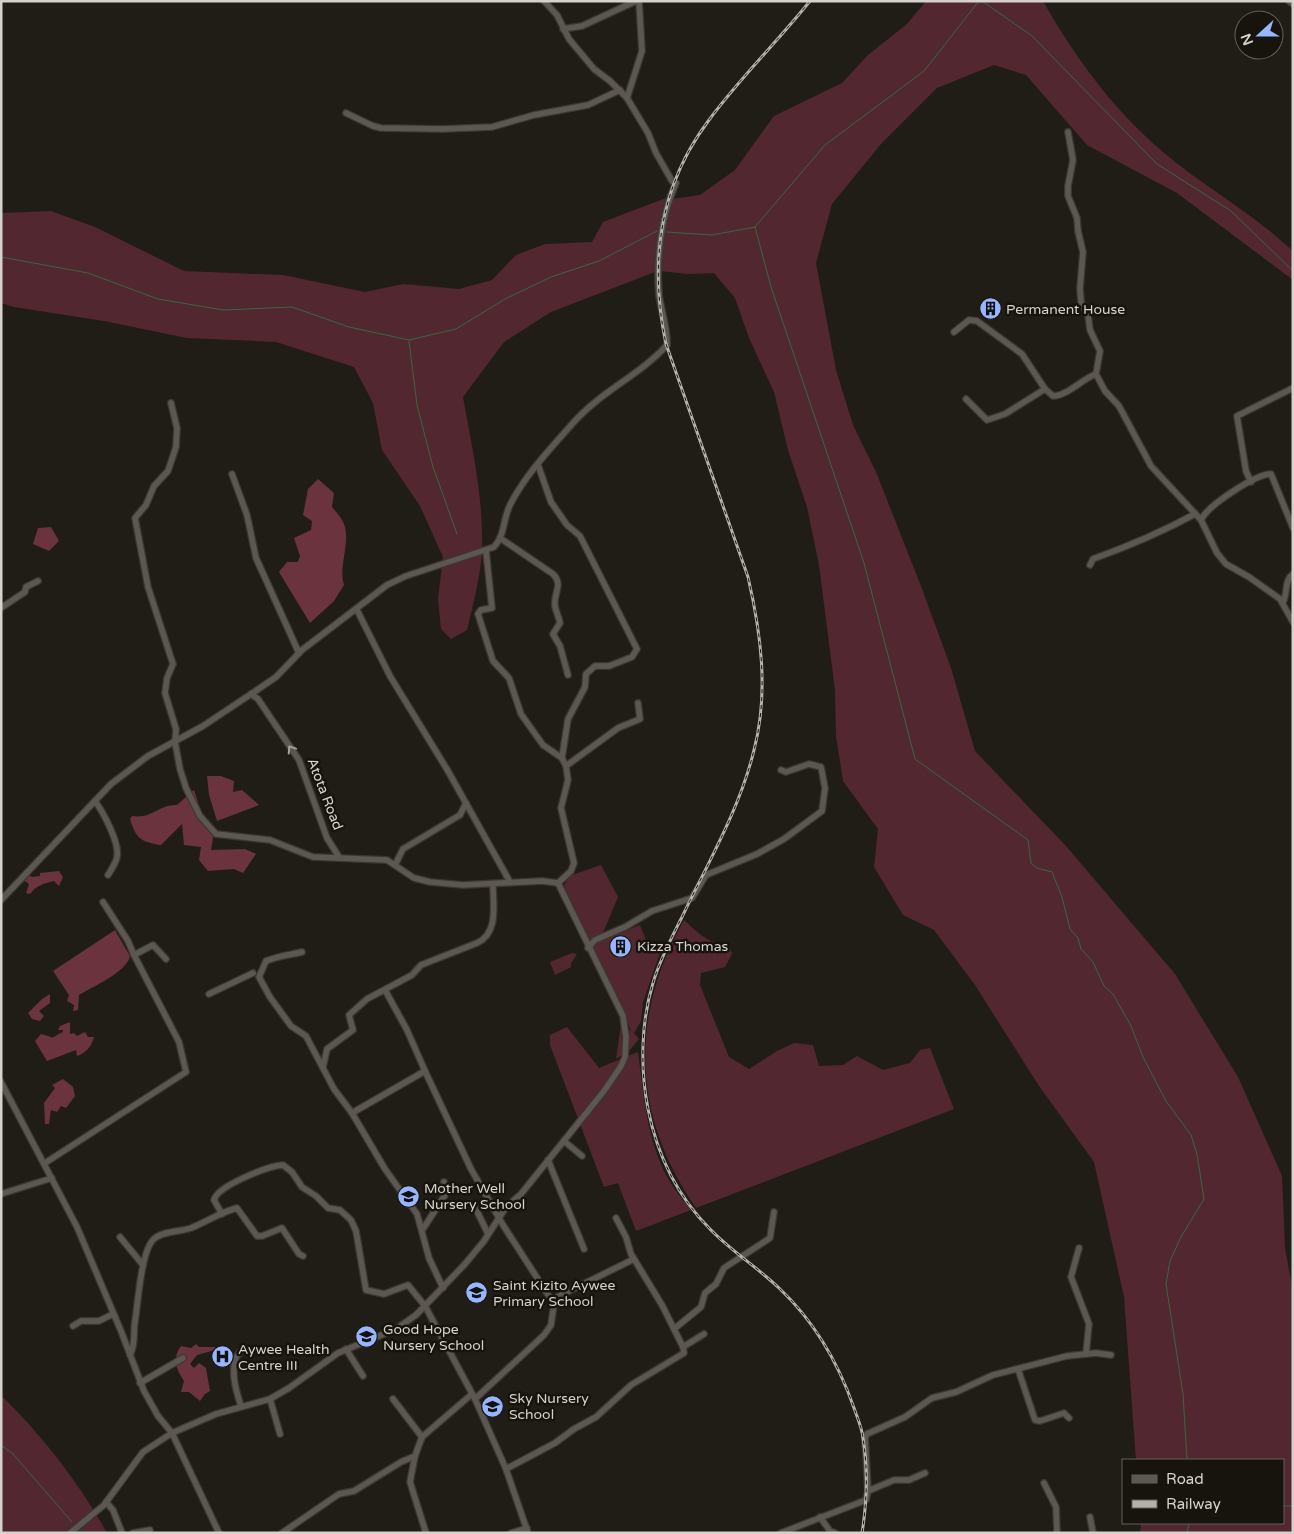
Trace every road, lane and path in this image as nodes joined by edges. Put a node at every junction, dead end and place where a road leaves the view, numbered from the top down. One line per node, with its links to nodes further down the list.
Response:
1 (544, 1): 5 (street)
2 (637, 1): 5 (street); 7 (street)
3 (1289, 1): 4 (street)
4 (1293, 4)
5 (563, 29): 6 (street)
6 (620, 90): 7 (street); 8 (street)
7 (627, 98): 16 (street)
8 (346, 113)
9 (1068, 132): 11 (street)
10 (954, 332): 13 (street)
11 (1096, 374): 13 (street); 19 (street)
12 (1293, 388): 18 (street)
13 (1045, 389): 14 (street)
14 (966, 399)
15 (171, 403): 35 (street)
16 (538, 465): 22 (street); 36 (street)
17 (232, 474): 31 (street)
18 (1251, 482): 20 (street); 21 (street)
19 (1195, 514): 20 (street); 24 (street)
20 (1201, 520): 27 (street)
21 (1293, 528)
22 (500, 538): 23 (street); 32 (street)
23 (486, 551): 29 (street); 36 (street)
24 (1090, 565)
25 (1293, 574): 27 (street)
26 (38, 581): 28 (street)
27 (1283, 602): 30 (street)
28 (1, 608)
29 (357, 610): 31 (street); 40 (street)
30 (1293, 622)
31 (299, 653): 33 (street)
32 (568, 675)
33 (251, 694): 35 (street); 41 (street, Atota Road, one-way to 33)
34 (638, 703): 37 (street)
35 (174, 742): 39 (street); 41 (street)
36 (562, 758): 37 (street)
37 (566, 766): 45 (street)
38 (781, 770): 49 (street)
39 (95, 801): 43 (street); 47 (street)
40 (466, 803): 42 (street); 44 (street)
41 (339, 857): 42 (street)
42 (395, 865): 46 (street)
43 (108, 875)
44 (510, 882): 45 (street); 46 (street)
45 (558, 883): 49 (street)
46 (493, 884): 54 (street)
47 (1, 900)
48 (103, 902): 51 (street)
49 (588, 948): 60 (street)
50 (302, 952): 56 (street)
51 (134, 955): 52 (street); 63 (street)
52 (166, 959)
53 (253, 973): 55 (street)
54 (385, 990): 56 (street); 57 (street)
55 (208, 994)
56 (323, 1069): 59 (street)
57 (425, 1070): 59 (street); 71 (street)
58 (1, 1082): 63 (street)
59 (352, 1113): 72 (street)
60 (564, 1141): 61 (street); 62 (street)
61 (582, 1156)
62 (548, 1160): 71 (street); 76 (street)
63 (45, 1163): 64 (street)
64 (52, 1178): 66 (street); 83 (street)
65 (444, 1182): 72 (street)
66 (1, 1194)
67 (469, 1203): 73 (street)
68 (774, 1212): 85 (street)
69 (222, 1214): 77 (street); 79 (street); 82 (street)
70 (616, 1218): 78 (street)
71 (499, 1219): 73 (street); 81 (street)
72 (423, 1229): 80 (street)
73 (488, 1234): 80 (street)
74 (120, 1236): 79 (street)
75 (1079, 1248): 90 (street)
76 (584, 1249)
77 (303, 1256)
78 (634, 1259): 81 (street); 85 (street)
79 (143, 1265): 91 (street)
80 (442, 1288): 82 (street)
81 (553, 1300): 97 (street)
82 (425, 1306): 88 (street); 97 (street)
83 (113, 1314): 84 (street); 91 (street)
84 (73, 1326)
85 (674, 1328): 87 (street)
86 (704, 1334): 87 (street)
87 (683, 1347): 106 (street)
88 (346, 1349): 95 (street); 98 (street)
89 (240, 1352): 100 (street)
90 (1086, 1354): 92 (street); 94 (street)
91 (130, 1355): 96 (street)
92 (1111, 1356)
93 (183, 1358): 96 (street)
94 (1018, 1369): 101 (street); 109 (street)
95 (363, 1376)
96 (140, 1383): 102 (street)
97 (474, 1396): 104 (street); 106 (street)
98 (270, 1399): 100 (street); 103 (street)
99 (393, 1399): 104 (street)
100 (241, 1406): 102 (street)
101 (1069, 1418)
102 (172, 1433): 110 (street); 119 (street)
103 (280, 1434)
104 (422, 1437): 105 (street)
105 (416, 1456): 120 (street); 121 (street)
106 (506, 1469): 114 (street)
107 (925, 1473): 109 (street)
108 (1044, 1483): 125 (street)
109 (868, 1491): 111 (street)
110 (106, 1502): 116 (street); 117 (street)
111 (820, 1517): 115 (street); 124 (street)
112 (1090, 1518): 126 (street)
113 (150, 1530): 118 (street)
114 (528, 1530): 122 (street)
115 (789, 1531): 123 (street)
116 (70, 1533)
117 (122, 1533)
118 (133, 1533)
119 (219, 1533)
120 (282, 1533)
121 (426, 1533)
122 (511, 1533)
123 (781, 1533)
124 (835, 1533)
125 (1057, 1533)
126 (1093, 1533)

